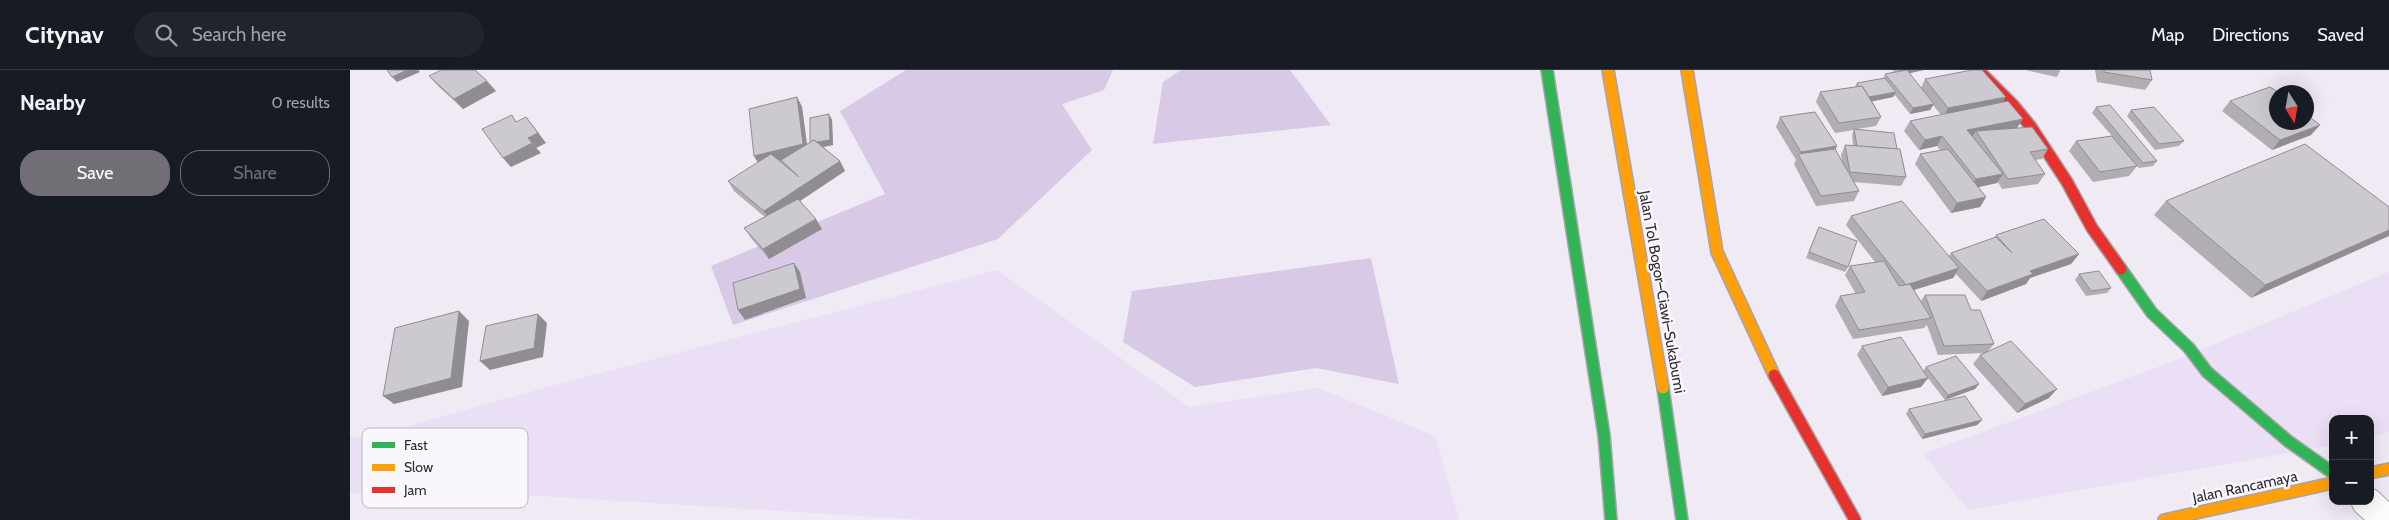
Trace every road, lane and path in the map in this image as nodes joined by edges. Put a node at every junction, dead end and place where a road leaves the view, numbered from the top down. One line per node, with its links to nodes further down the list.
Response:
1 (1547, 70): 10 (main road)
2 (1608, 70): 11 (main road, Jalan Tol Bogor–Ciawi–Sukabumi)
3 (1687, 70): 12 (main road)
4 (1978, 70): 6 (main road)
5 (2389, 468): 7 (main road)
6 (2329, 470)
7 (2374, 473)
8 (2329, 484): 13 (main road, Jalan Rancamaya)
9 (2371, 505): 14 (street)
10 (1611, 520)
11 (1682, 520)
12 (1855, 520)
13 (2164, 520)
14 (2388, 520)

